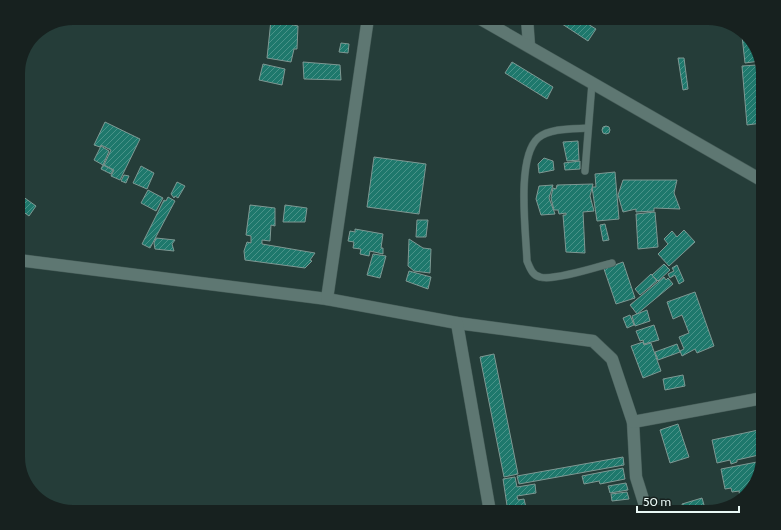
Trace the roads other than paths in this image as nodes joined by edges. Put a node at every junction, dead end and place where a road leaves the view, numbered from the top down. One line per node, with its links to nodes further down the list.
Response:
1 (367, 25): 11 (street)
2 (492, 25): 4 (street)
3 (528, 25): 4 (street)
4 (529, 46): 5 (street)
5 (592, 83): 6 (lane); 8 (street)
6 (588, 128): 7 (lane); 10 (lane)
7 (585, 171)
8 (756, 177)
9 (25, 261): 11 (street)
10 (612, 263)
11 (328, 299): 12 (street)
12 (457, 323): 14 (street); 15 (street)
13 (756, 399): 14 (street)
14 (634, 422): 16 (street)
15 (489, 505)
16 (645, 505)

